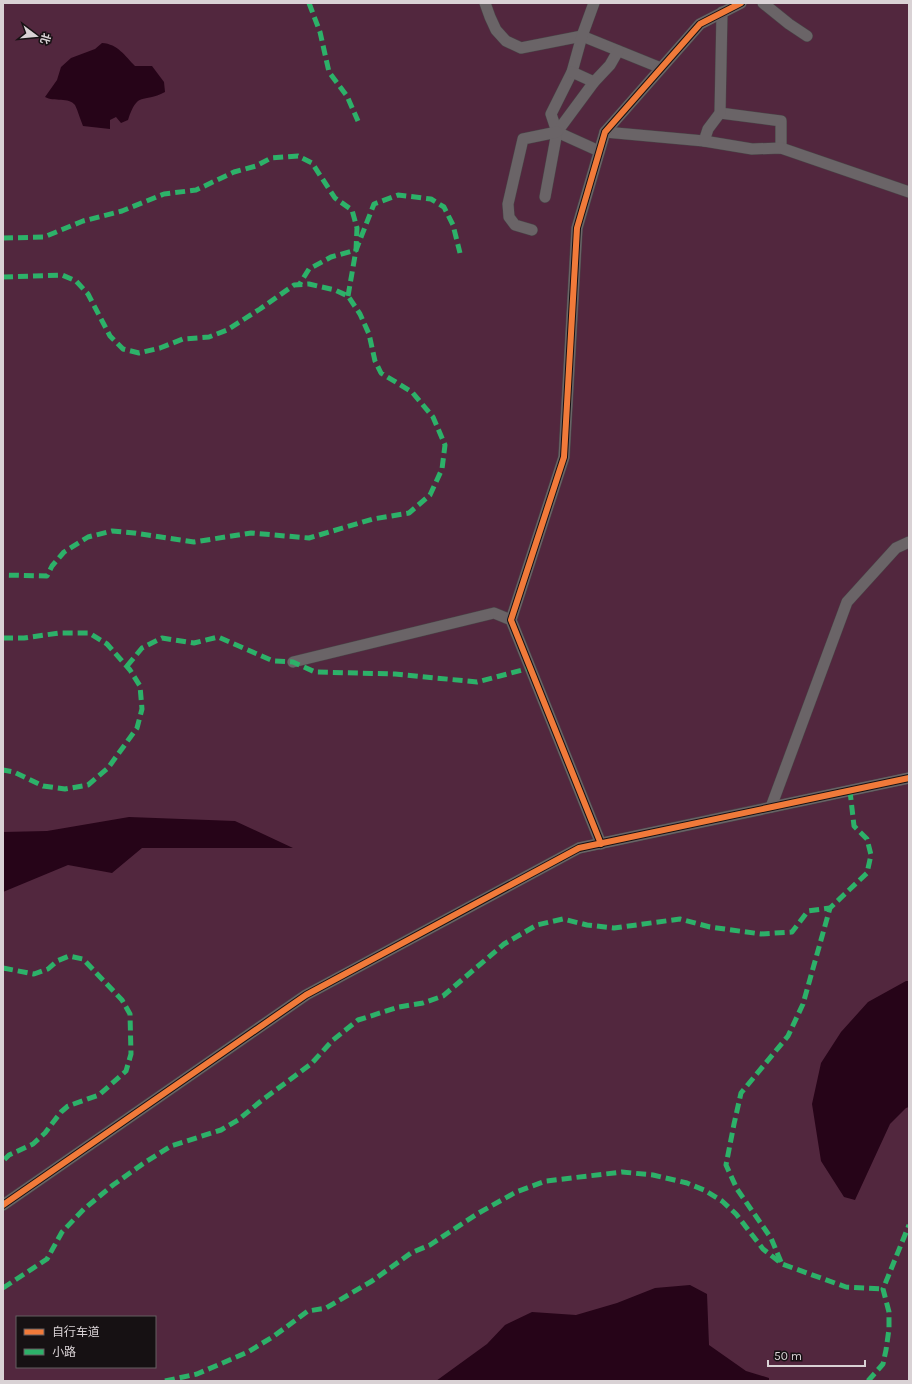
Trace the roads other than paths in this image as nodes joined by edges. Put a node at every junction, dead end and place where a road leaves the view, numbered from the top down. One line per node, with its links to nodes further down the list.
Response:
1 (485, 3): 6 (street)
2 (594, 3): 6 (street)
3 (741, 3): 5 (street)
4 (763, 3): 7 (street)
5 (722, 12): 9 (street); 12 (street)
6 (582, 36): 8 (street); 10 (street)
7 (807, 36)
8 (618, 51): 9 (street); 11 (street)
9 (661, 68): 14 (street)
10 (572, 72): 11 (street); 13 (street)
11 (594, 82): 13 (street)
12 (720, 113): 15 (street); 16 (street)
13 (557, 132): 17 (street); 19 (street); 20 (street)
14 (605, 132): 15 (street); 17 (street)
15 (704, 141): 16 (street)
16 (781, 148): 18 (street)
17 (599, 151): 22 (street)
18 (909, 192)
19 (545, 197)
20 (532, 230)
21 (909, 542): 25 (street)
22 (511, 620): 23 (street); 26 (street)
23 (293, 662)
24 (909, 778): 25 (street)
25 (771, 808): 26 (street)
26 (600, 844): 27 (street)
27 (3, 1205)

